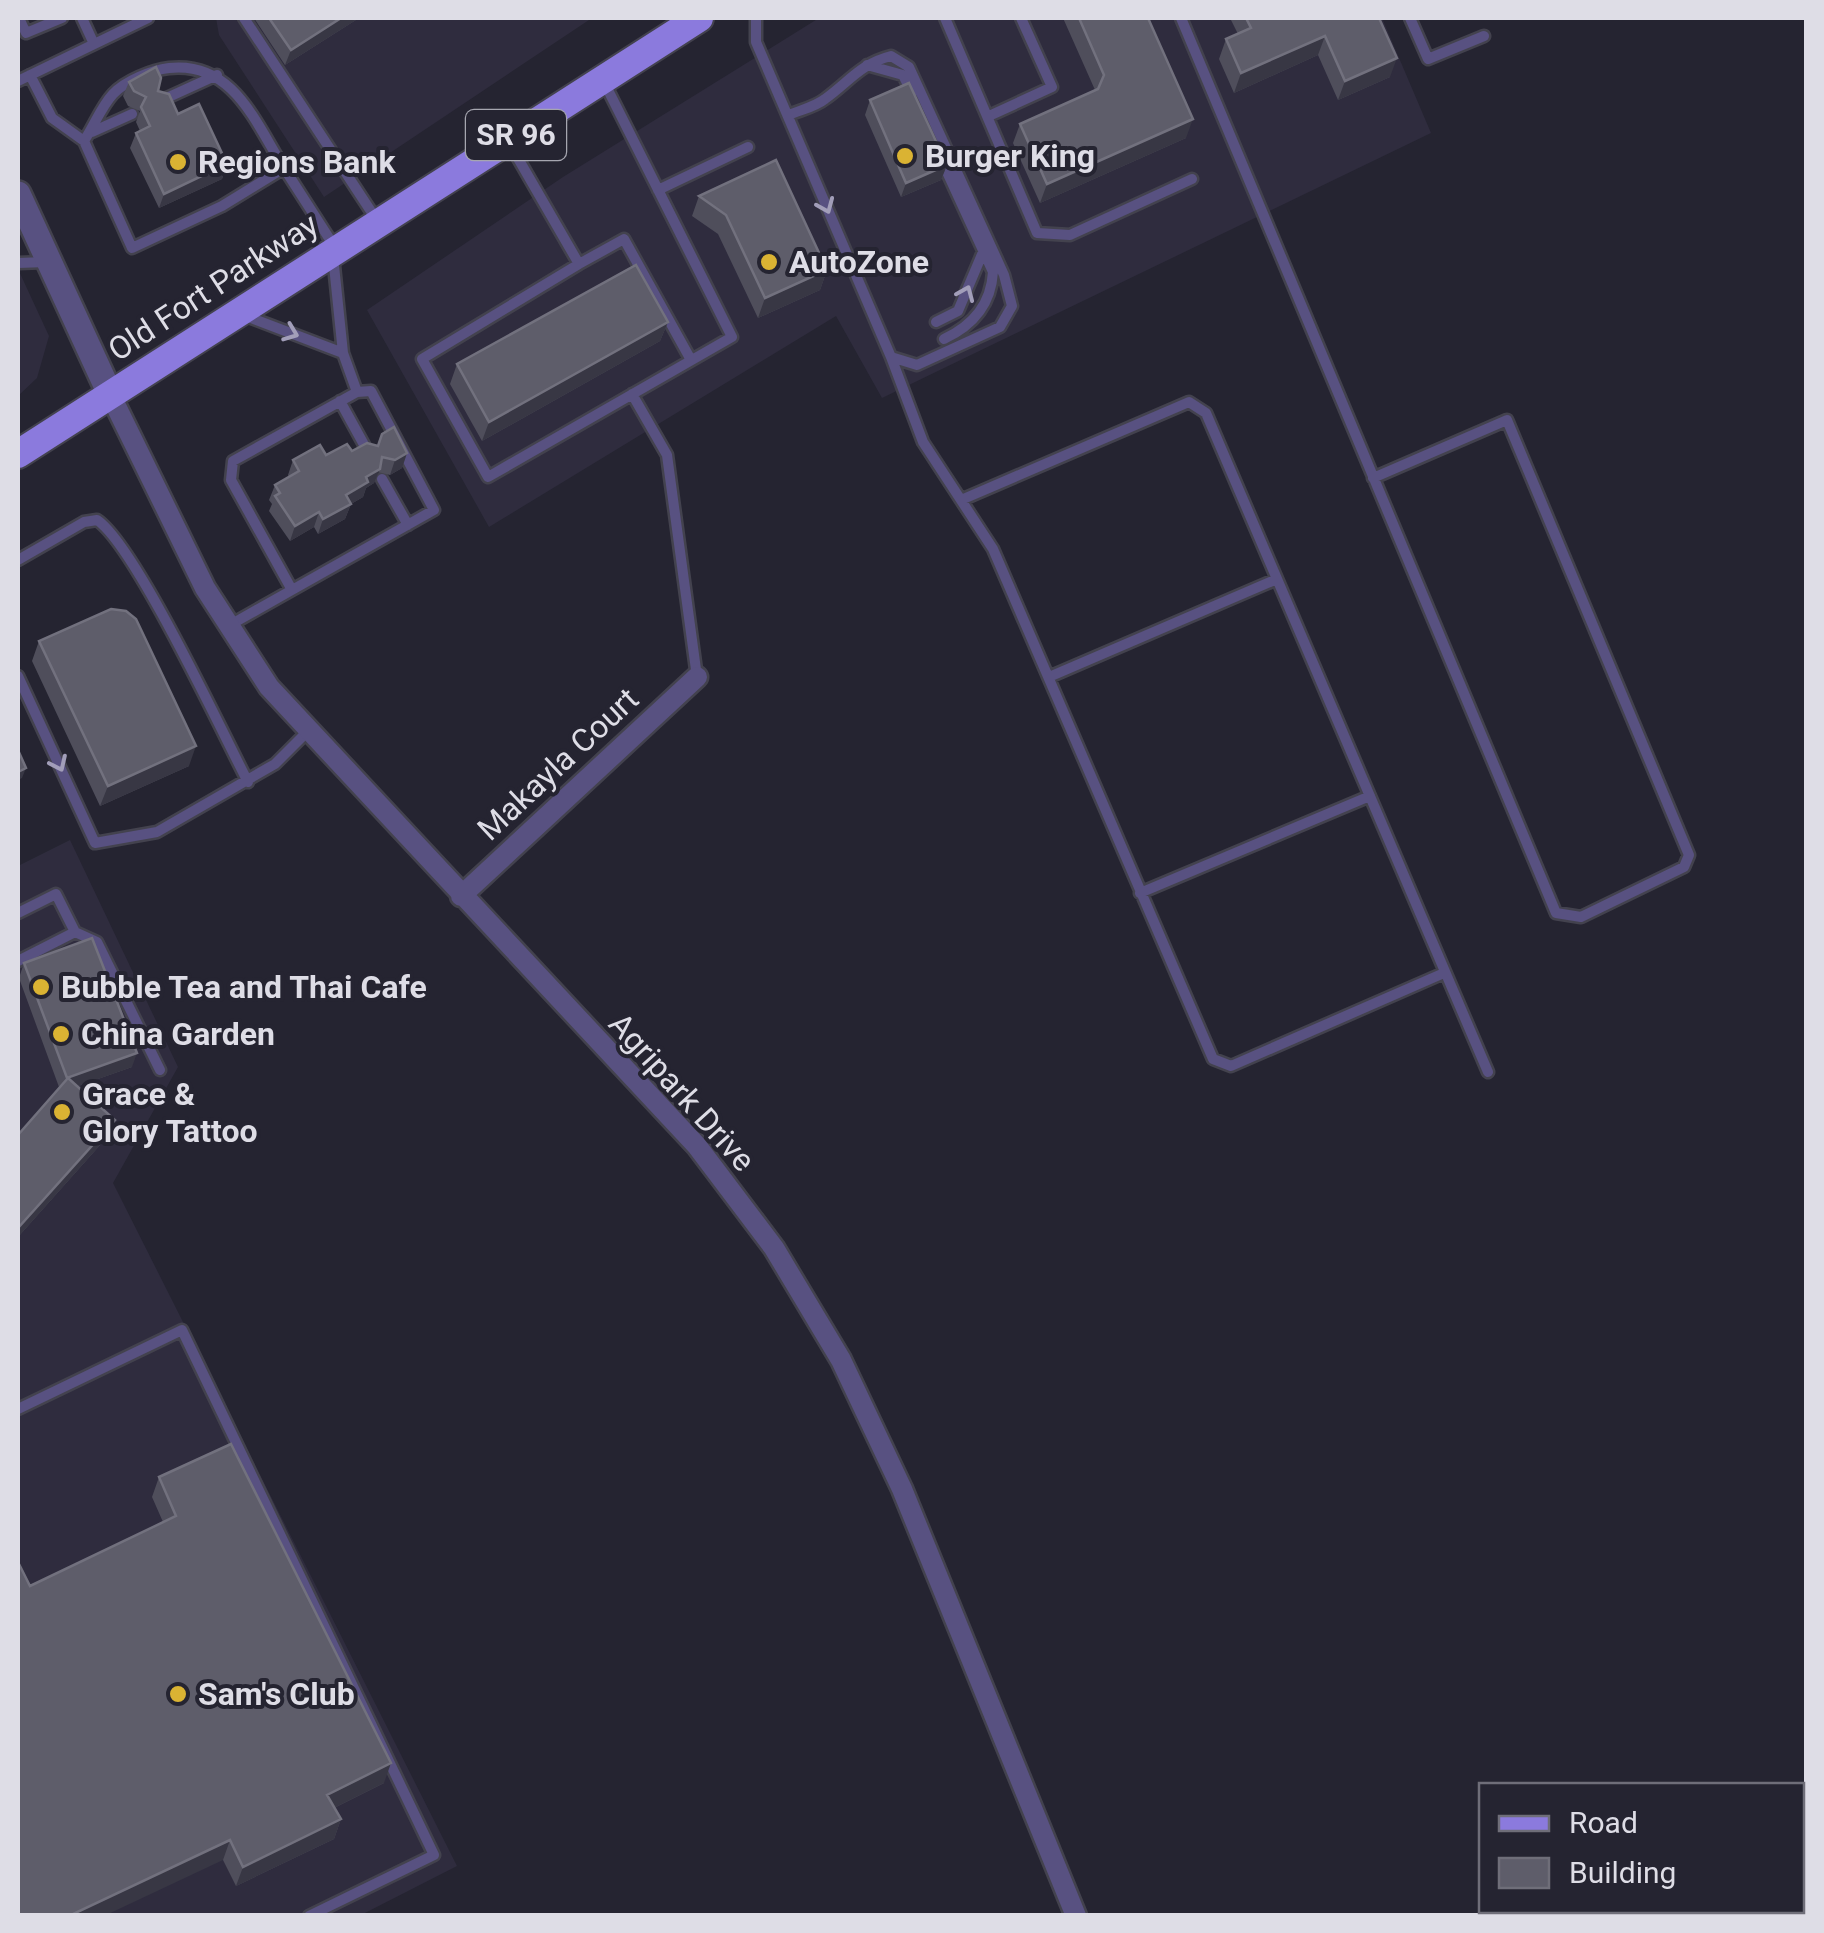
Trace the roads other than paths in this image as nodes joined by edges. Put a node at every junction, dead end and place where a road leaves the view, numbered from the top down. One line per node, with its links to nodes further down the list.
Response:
1 (19, 18): 2 (lane)
2 (62, 18)
3 (82, 18): 13 (lane)
4 (148, 18): 13 (lane)
5 (244, 18): 30 (lane)
6 (699, 18): 17 (main road, Old Fort Parkway / SR 96)
7 (756, 18): 21 (lane)
8 (945, 18): 22 (lane)
9 (1021, 18): 22 (lane)
10 (1182, 18): 48 (lane)
11 (1410, 18): 12 (lane)
12 (1484, 36)
13 (94, 44): 16 (lane)
14 (865, 64): 21 (lane); 32 (lane); 40 (lane)
15 (218, 74): 19 (lane); 23 (lane); 26 (lane)
16 (30, 75): 18 (lane); 23 (lane)
17 (603, 79): 24 (main road, Old Fort Parkway / SR 96); 28 (lane)
18 (18, 81)
19 (160, 101)
20 (132, 114): 23 (lane)
21 (788, 116): 40 (lane, one-way to 40)
22 (990, 116): 27 (lane)
23 (87, 137): 26 (lane)
24 (507, 140): 30 (main road, Old Fort Parkway / SR 96); 35 (lane)
25 (748, 148): 28 (lane)
26 (284, 168): 31 (lane)
27 (1192, 180)
28 (658, 190): 41 (lane)
29 (20, 212): 33 (street)
30 (378, 223): 31 (main road, Old Fort Parkway / SR 96)
31 (334, 251): 36 (main road, Old Fort Parkway / SR 96); 39 (lane)
32 (983, 252): 37 (lane, one-way to 32); 38 (lane)
33 (49, 262): 34 (lane); 43 (street)
34 (18, 263)
35 (579, 264): 41 (lane); 44 (lane)
36 (238, 312): 39 (lane, one-way to 39); 43 (main road, Old Fort Parkway / SR 96)
37 (936, 322)
38 (944, 339)
39 (343, 353): 42 (lane)
40 (892, 357): 50 (lane)
41 (691, 360): 44 (lane)
42 (356, 392): 45 (lane); 51 (lane)
43 (110, 394): 47 (main road, Old Fort Parkway / SR 96); 55 (street, Agripark Drive)
44 (632, 394): 57 (lane)
45 (340, 401): 46 (lane); 54 (lane)
46 (369, 453)
47 (18, 454)
48 (1373, 478): 48 (lane)
49 (382, 479): 51 (lane)
50 (961, 500): 53 (lane); 58 (lane)
51 (408, 525): 54 (lane)
52 (18, 560): 60 (lane)
53 (1277, 579): 58 (lane); 61 (lane)
54 (292, 590): 55 (lane)
55 (230, 625): 59 (street, Agripark Drive)
56 (18, 676): 60 (lane, one-way to 60)
57 (697, 676): 63 (street, Makayla Court)
58 (1049, 677): 62 (lane)
59 (309, 730): 60 (lane); 63 (street, Agripark Drive)
60 (248, 782)
61 (1370, 796): 62 (lane); 67 (lane)
62 (1140, 893): 67 (lane)
63 (461, 896): 72 (street, Agripark Drive)
64 (18, 913): 65 (lane)
65 (75, 932): 66 (lane); 68 (lane)
66 (18, 961)
67 (1444, 973): 69 (lane)
68 (160, 1070)
69 (1488, 1072)
70 (18, 1408): 71 (lane)
71 (310, 1916)
72 (1076, 1916)

